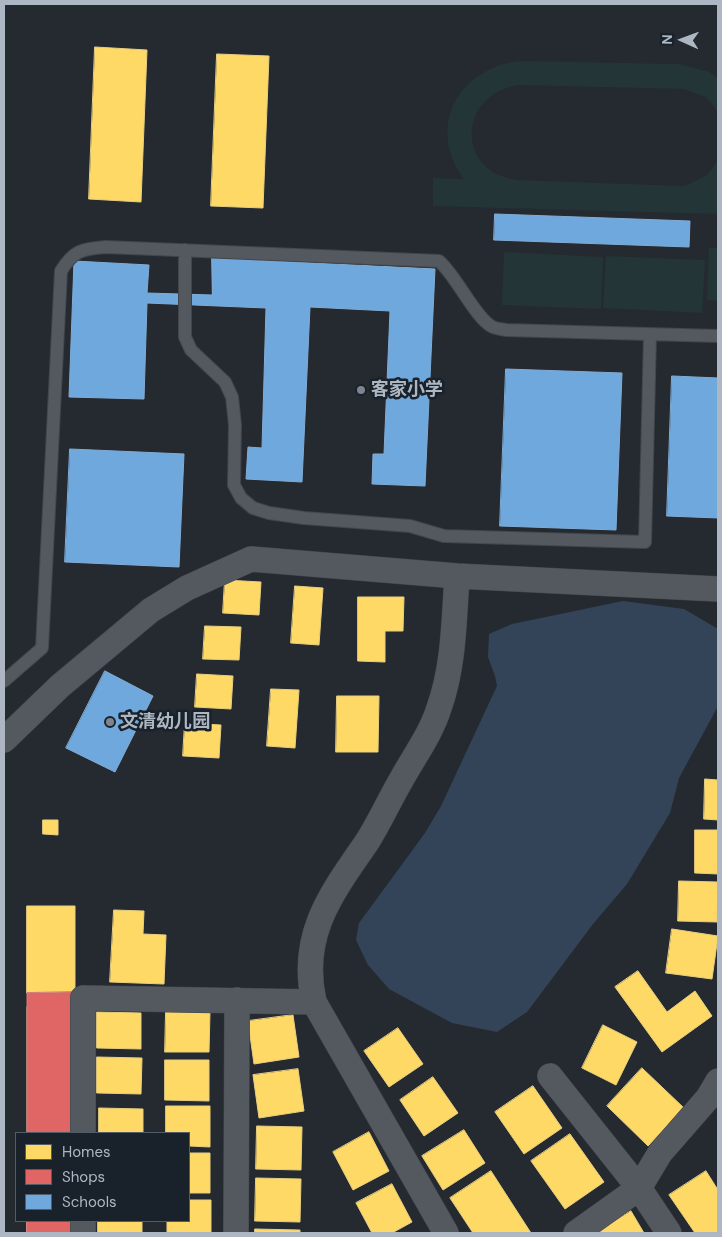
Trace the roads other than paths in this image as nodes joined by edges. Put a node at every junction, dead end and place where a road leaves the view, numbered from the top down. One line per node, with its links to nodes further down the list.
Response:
1 (184, 250): 2 (lane); 2 (lane); 6 (lane)
2 (650, 336): 3 (lane)
3 (718, 336)
4 (457, 576): 5 (street); 7 (street); 9 (street)
5 (718, 589)
6 (4, 681)
7 (4, 740)
8 (237, 1000): 9 (street); 12 (street); 14 (street)
9 (314, 1002): 15 (street)
10 (550, 1076): 13 (street)
11 (718, 1081): 13 (street)
12 (83, 1132)
13 (640, 1188): 16 (street); 17 (street)
14 (236, 1233)
15 (446, 1233)
16 (576, 1233)
17 (669, 1233)

